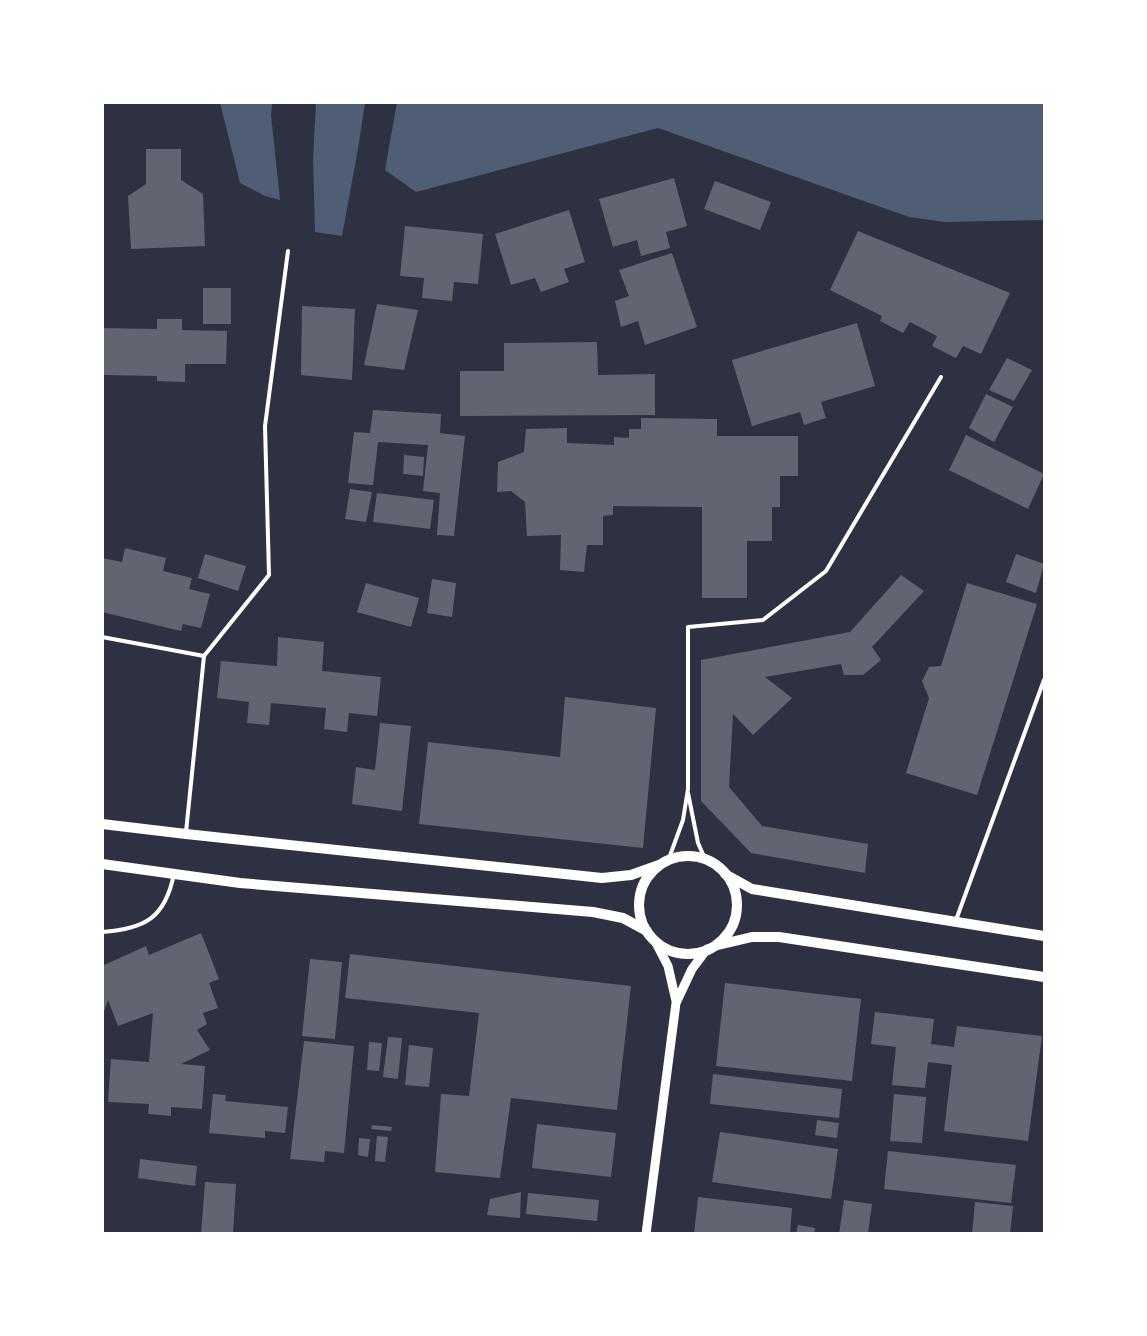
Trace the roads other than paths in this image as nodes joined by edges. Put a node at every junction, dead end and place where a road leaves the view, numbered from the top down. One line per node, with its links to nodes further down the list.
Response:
1 (288, 251): 4 (lane)
2 (940, 377): 6 (lane)
3 (102, 637): 4 (lane)
4 (204, 656): 8 (lane)
5 (1044, 680): 14 (lane)
6 (688, 788): 9 (lane); 10 (lane)
7 (102, 824): 8 (main road)
8 (186, 834): 10 (main road)
9 (705, 859): 10 (main road); 13 (main road)
10 (664, 863): 15 (main road)
11 (102, 864): 12 (main road)
12 (174, 874): 15 (main road); 16 (lane)
13 (725, 874): 14 (main road); 19 (main road)
14 (956, 920): 17 (main road)
15 (647, 931): 18 (main road)
16 (102, 932)
17 (1044, 936)
18 (656, 943): 20 (main road); 22 (street)
19 (718, 945): 20 (main road); 21 (main road)
20 (707, 950): 22 (street)
21 (1044, 977)
22 (676, 1003): 23 (street)
23 (646, 1234)

